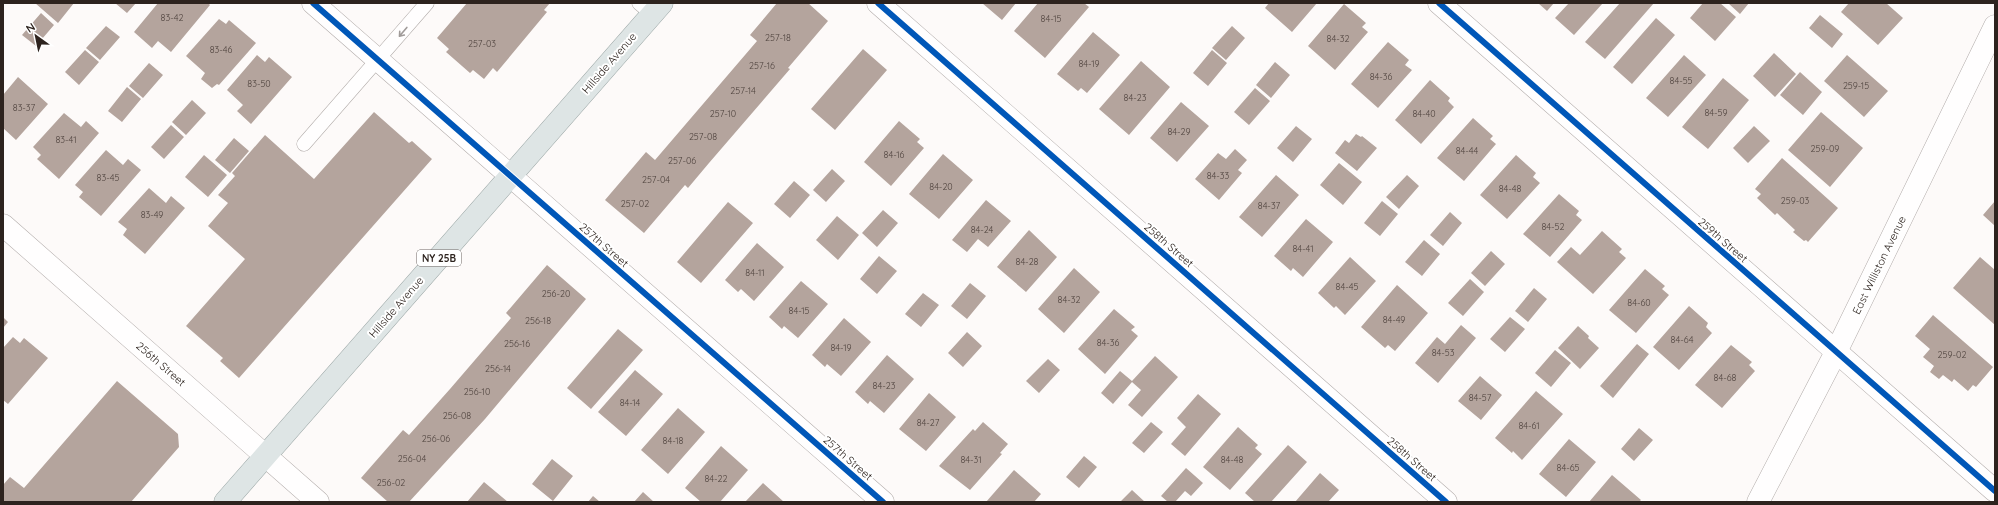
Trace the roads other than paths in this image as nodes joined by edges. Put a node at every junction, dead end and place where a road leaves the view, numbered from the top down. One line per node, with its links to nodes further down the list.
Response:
1 (313, 3): 7 (street, 257th Street)
2 (427, 3): 7 (lane, one-way to 7)
3 (878, 3): 17 (street, 258th Street)
4 (1439, 3): 11 (street, 259th Street)
5 (651, 7): 9 (main road, Hillside Avenue / NY 25B)
6 (1995, 26): 11 (street, East Williston Avenue)
7 (378, 60): 8 (lane); 9 (street, 257th Street)
8 (304, 144)
9 (510, 176): 12 (main road, Hillside Avenue / NY 25B); 16 (street, 257th Street)
10 (3, 225): 12 (street, 256th Street)
11 (1836, 352): 13 (street, 259th Street); 18 (street, East Williston Avenue)
12 (266, 456): 14 (main road, Hillside Avenue / NY 25B); 15 (street, 256th Street)
13 (1995, 491)
14 (225, 502)
15 (318, 502)
16 (883, 502)
17 (1446, 502)
18 (1758, 502)

